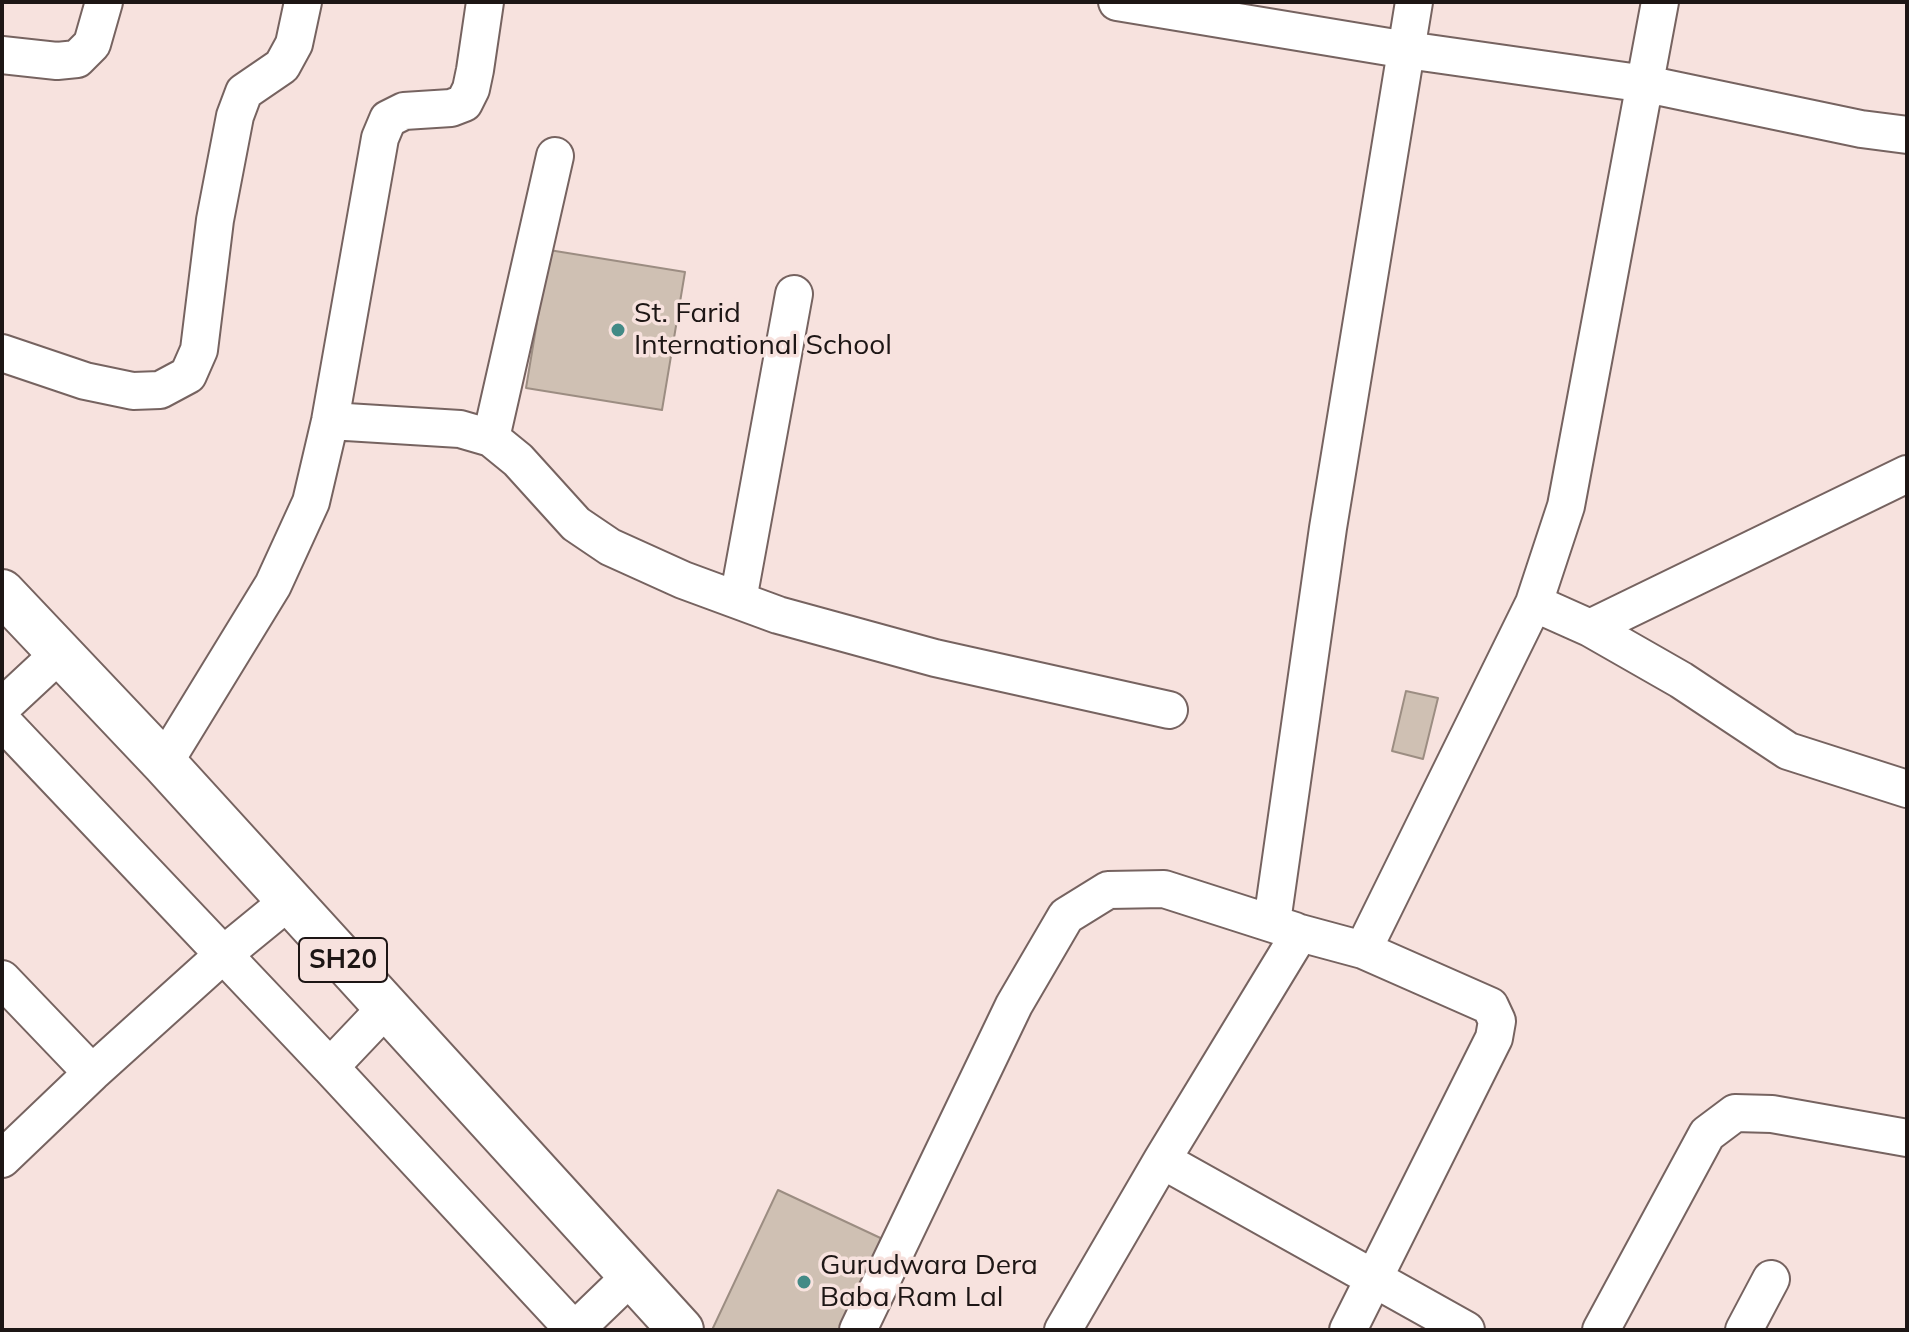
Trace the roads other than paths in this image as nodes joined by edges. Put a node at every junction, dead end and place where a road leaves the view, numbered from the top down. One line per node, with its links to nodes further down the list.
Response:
1 (104, 2): 9 (street)
2 (303, 2): 14 (street)
3 (485, 2): 15 (street)
4 (1117, 2): 7 (street)
5 (1414, 2): 8 (street)
6 (1660, 2): 10 (street)
7 (1161, 5): 8 (street)
8 (1407, 50): 10 (street); 29 (street)
9 (2, 55)
10 (1646, 84): 11 (street); 20 (street)
11 (1907, 135)
12 (555, 156): 16 (street)
13 (794, 294): 19 (street)
14 (2, 353)
15 (330, 421): 16 (street); 26 (street)
16 (491, 438): 19 (street)
17 (1907, 474): 21 (street)
18 (2, 592): 22 (main road, SH20)
19 (738, 600): 24 (street)
20 (1534, 603): 21 (street); 30 (street)
21 (1590, 628): 27 (street)
22 (59, 654): 23 (street); 26 (main road, SH20)
23 (2, 707)
24 (1169, 710)
25 (2, 721): 31 (street)
26 (164, 763): 28 (main road, SH20)
27 (1907, 789)
28 (290, 900): 31 (street); 33 (main road, SH20)
29 (1286, 927): 30 (street); 38 (street); 44 (street)
30 (1363, 950): 40 (street)
31 (224, 954): 34 (street); 35 (street)
32 (2, 979): 35 (street)
33 (386, 1008): 34 (street); 39 (main road, SH20)
34 (330, 1067): 42 (street)
35 (92, 1073): 37 (street)
36 (1907, 1138): 48 (street)
37 (2, 1159)
38 (1162, 1160): 40 (street); 45 (street)
39 (631, 1276): 42 (street); 43 (main road, SH20)
40 (1374, 1276): 46 (street); 47 (street)
41 (1771, 1279): 49 (street)
42 (574, 1330)
43 (681, 1330)
44 (858, 1330)
45 (1063, 1330)
46 (1348, 1330)
47 (1466, 1330)
48 (1601, 1330)
49 (1744, 1330)

